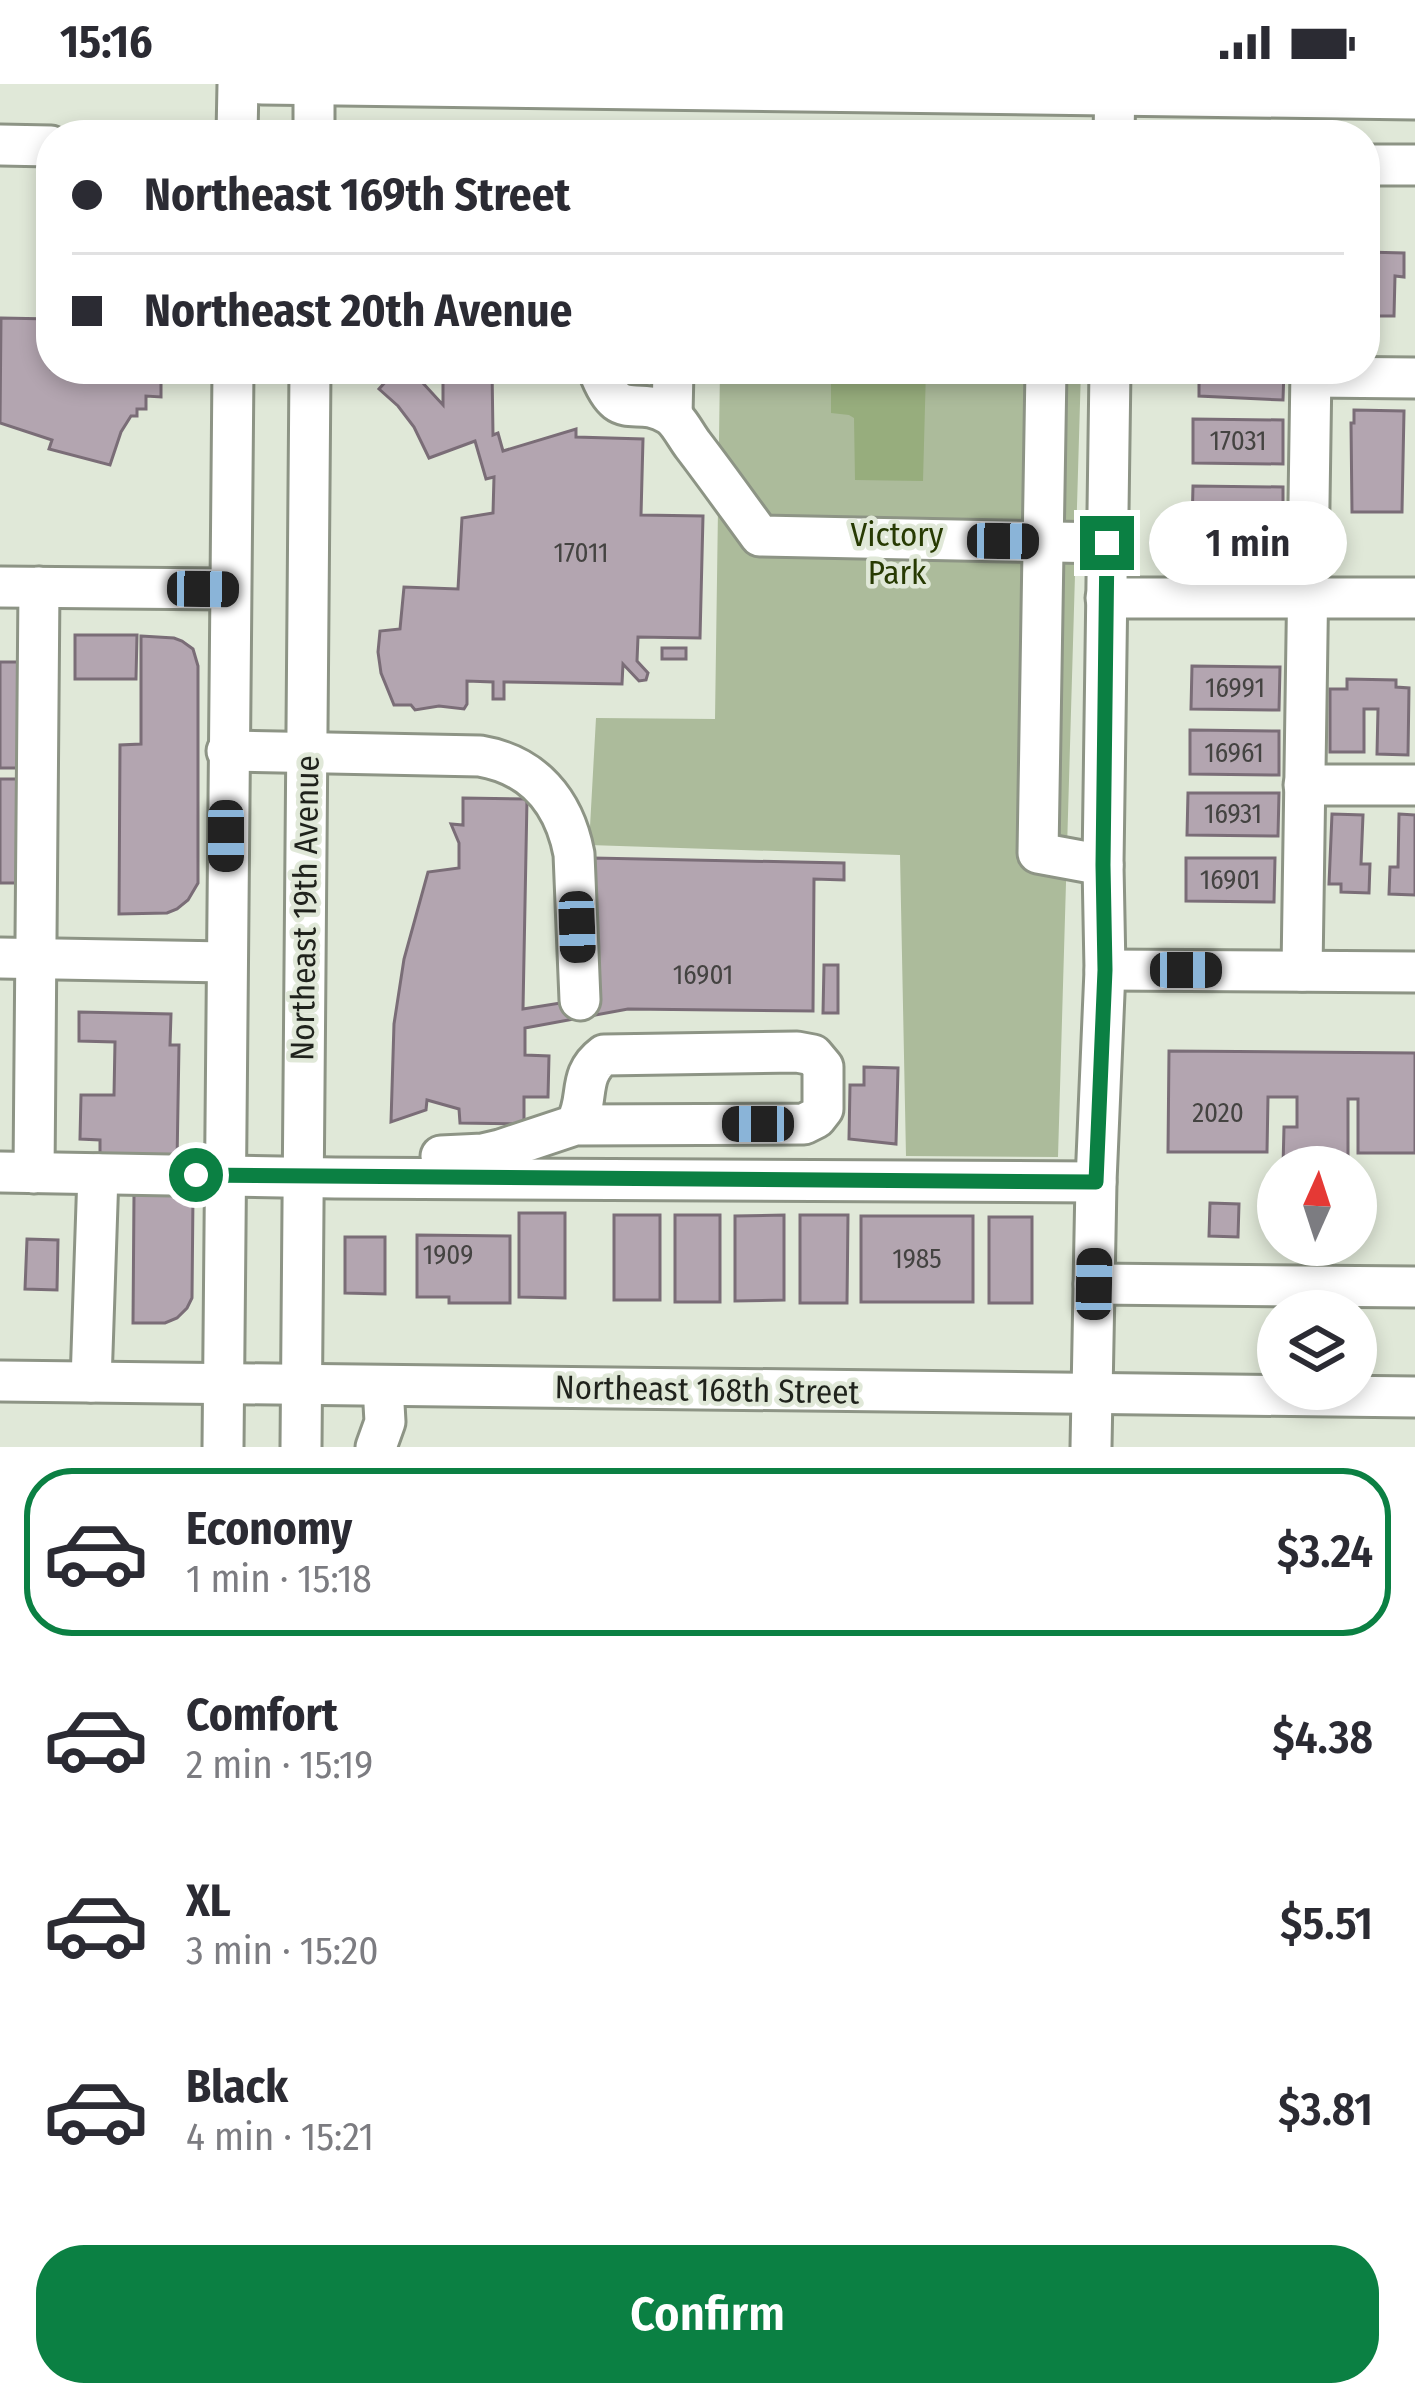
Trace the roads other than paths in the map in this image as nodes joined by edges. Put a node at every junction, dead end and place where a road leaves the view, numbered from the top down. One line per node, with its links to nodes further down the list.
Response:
1 (238, 84): 7 (street)
2 (262, 84): 3 (street)
3 (314, 84): 4 (street); 8 (street)
4 (513, 86): 5 (street)
5 (1115, 89): 6 (street); 9 (street)
6 (1415, 99)
7 (237, 120)
8 (314, 120)
9 (1114, 120)
10 (0, 145): 11 (street)
11 (36, 146)
12 (1380, 165): 13 (street)
13 (1415, 165)
14 (1380, 376): 15 (street)
15 (1415, 378)
16 (233, 384): 27 (street)
17 (310, 384): 32 (street, Northeast 19th Avenue)
18 (605, 384): 23 (street)
19 (673, 384): 23 (street)
20 (1046, 384): 24 (street)
21 (1110, 384): 25 (street)
22 (1311, 384): 29 (street)
23 (672, 416): 24 (street)
24 (1045, 542): 25 (street); 35 (street)
25 (1107, 543): 28 (street)
26 (20, 587): 27 (street); 36 (street)
27 (229, 589): 31 (street)
28 (1106, 598): 29 (street); 35 (street)
29 (1307, 598): 30 (street); 33 (street)
30 (1415, 598)
31 (227, 751): 32 (street); 37 (street)
32 (306, 753): 41 (street); 46 (street, Northeast 19th Avenue)
33 (1304, 785): 34 (street); 39 (street)
34 (1415, 785)
35 (1103, 865): 38 (street)
36 (18, 958): 37 (street); 43 (street)
37 (226, 962): 45 (street)
38 (1105, 970): 39 (street); 47 (street)
39 (1302, 971): 40 (street)
40 (1415, 972)
41 (585, 1081): 42 (street); 42 (street)
42 (574, 1125): 46 (street)
43 (17, 1173): 44 (street)
44 (98, 1174): 45 (street); 51 (street)
45 (224, 1176): 46 (street); 52 (street)
46 (302, 1178): 47 (street); 53 (street, Northeast 19th Avenue)
47 (1096, 1182): 48 (street)
48 (1094, 1284): 49 (street); 54 (street)
49 (1415, 1287)
50 (0, 1382): 51 (street, Northeast 168th Street)
51 (91, 1382): 52 (street, Northeast 168th Street)
52 (224, 1384): 53 (street, Northeast 168th Street); 57 (street)
53 (302, 1385): 56 (street, Northeast 168th Street); 58 (street, Northeast 19th Avenue)
54 (1092, 1395): 55 (street, Northeast 168th Street); 56 (street, Northeast 168th Street); 59 (street)
55 (1415, 1397)
56 (387, 1426)
57 (223, 1447)
58 (301, 1447)
59 (1091, 1447)

